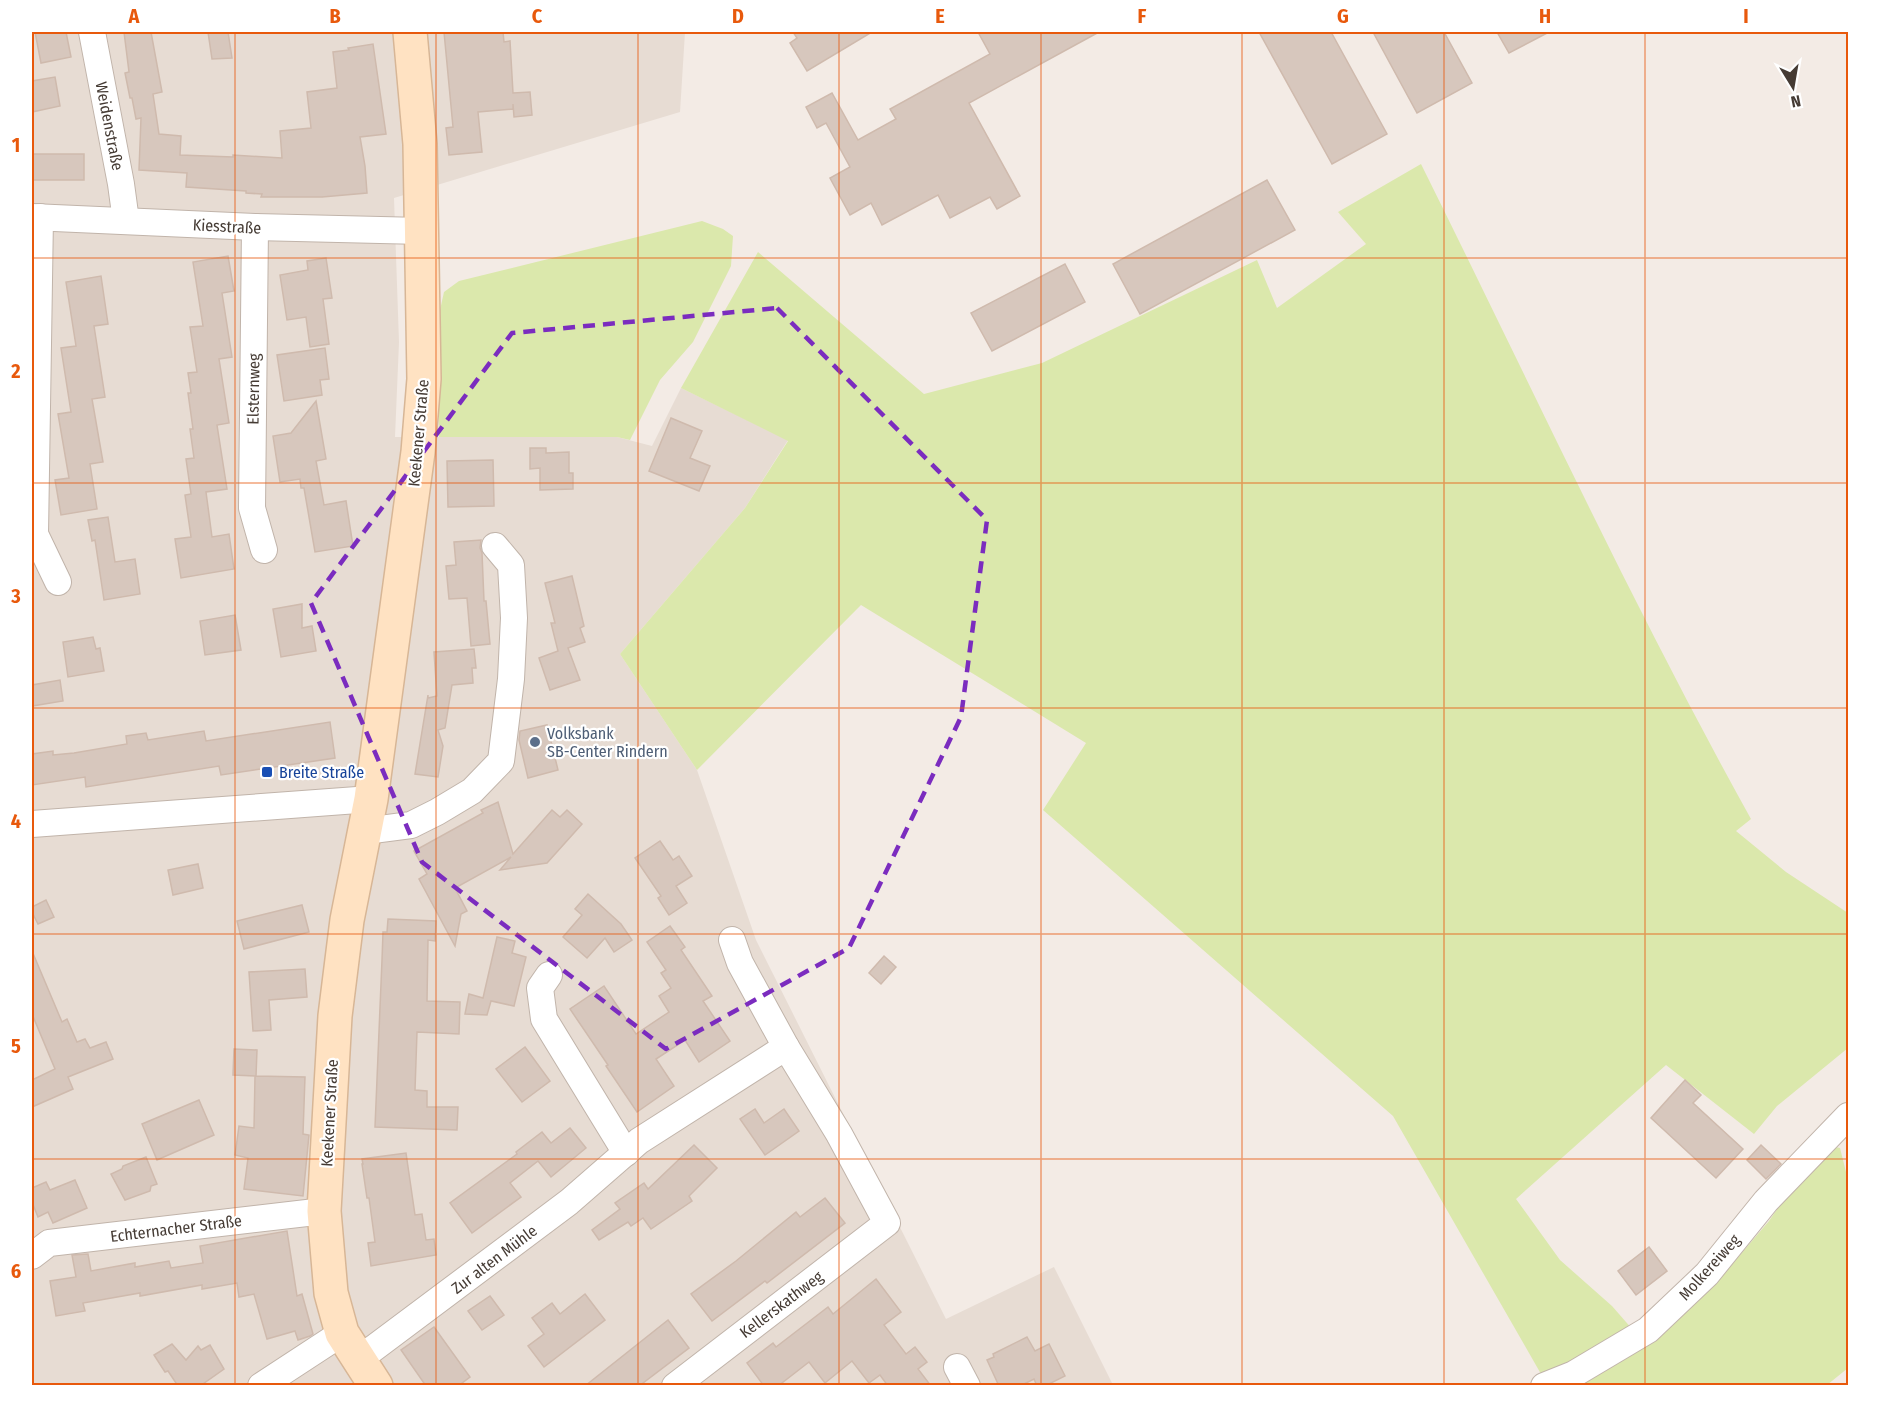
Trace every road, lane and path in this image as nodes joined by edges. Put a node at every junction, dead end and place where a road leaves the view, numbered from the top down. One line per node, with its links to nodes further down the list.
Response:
1 (92, 32): 4 (street, Weidenstraße)
2 (410, 32): 6 (main road, Keekener Straße)
3 (36, 217): 4 (street, Kiesstraße); 9 (street)
4 (126, 221): 5 (street, Kiesstraße)
5 (255, 227): 6 (street, Kiesstraße); 8 (street, Elsternweg)
6 (422, 231): 10 (main road, Keekener Straße)
7 (495, 546): 12 (street)
8 (264, 549)
9 (58, 582)
10 (371, 799): 11 (street); 12 (main road, Keekener Straße)
11 (32, 824)
12 (365, 831): 18 (main road, Keekener Straße)
13 (732, 940): 15 (street)
14 (549, 975): 17 (street)
15 (786, 1047): 17 (street, Zur alten Mühle); 22 (street, Kellerskathweg)
16 (1848, 1116): 23 (street, Molkereiweg)
17 (626, 1153): 20 (street, Zur alten Mühle)
18 (324, 1211): 19 (street, Echternacher Straße); 20 (main road, Keekener Straße)
19 (32, 1256)
20 (359, 1360): 21 (street, Zur alten Mühle)
21 (261, 1386)
22 (675, 1386)
23 (1544, 1386)

